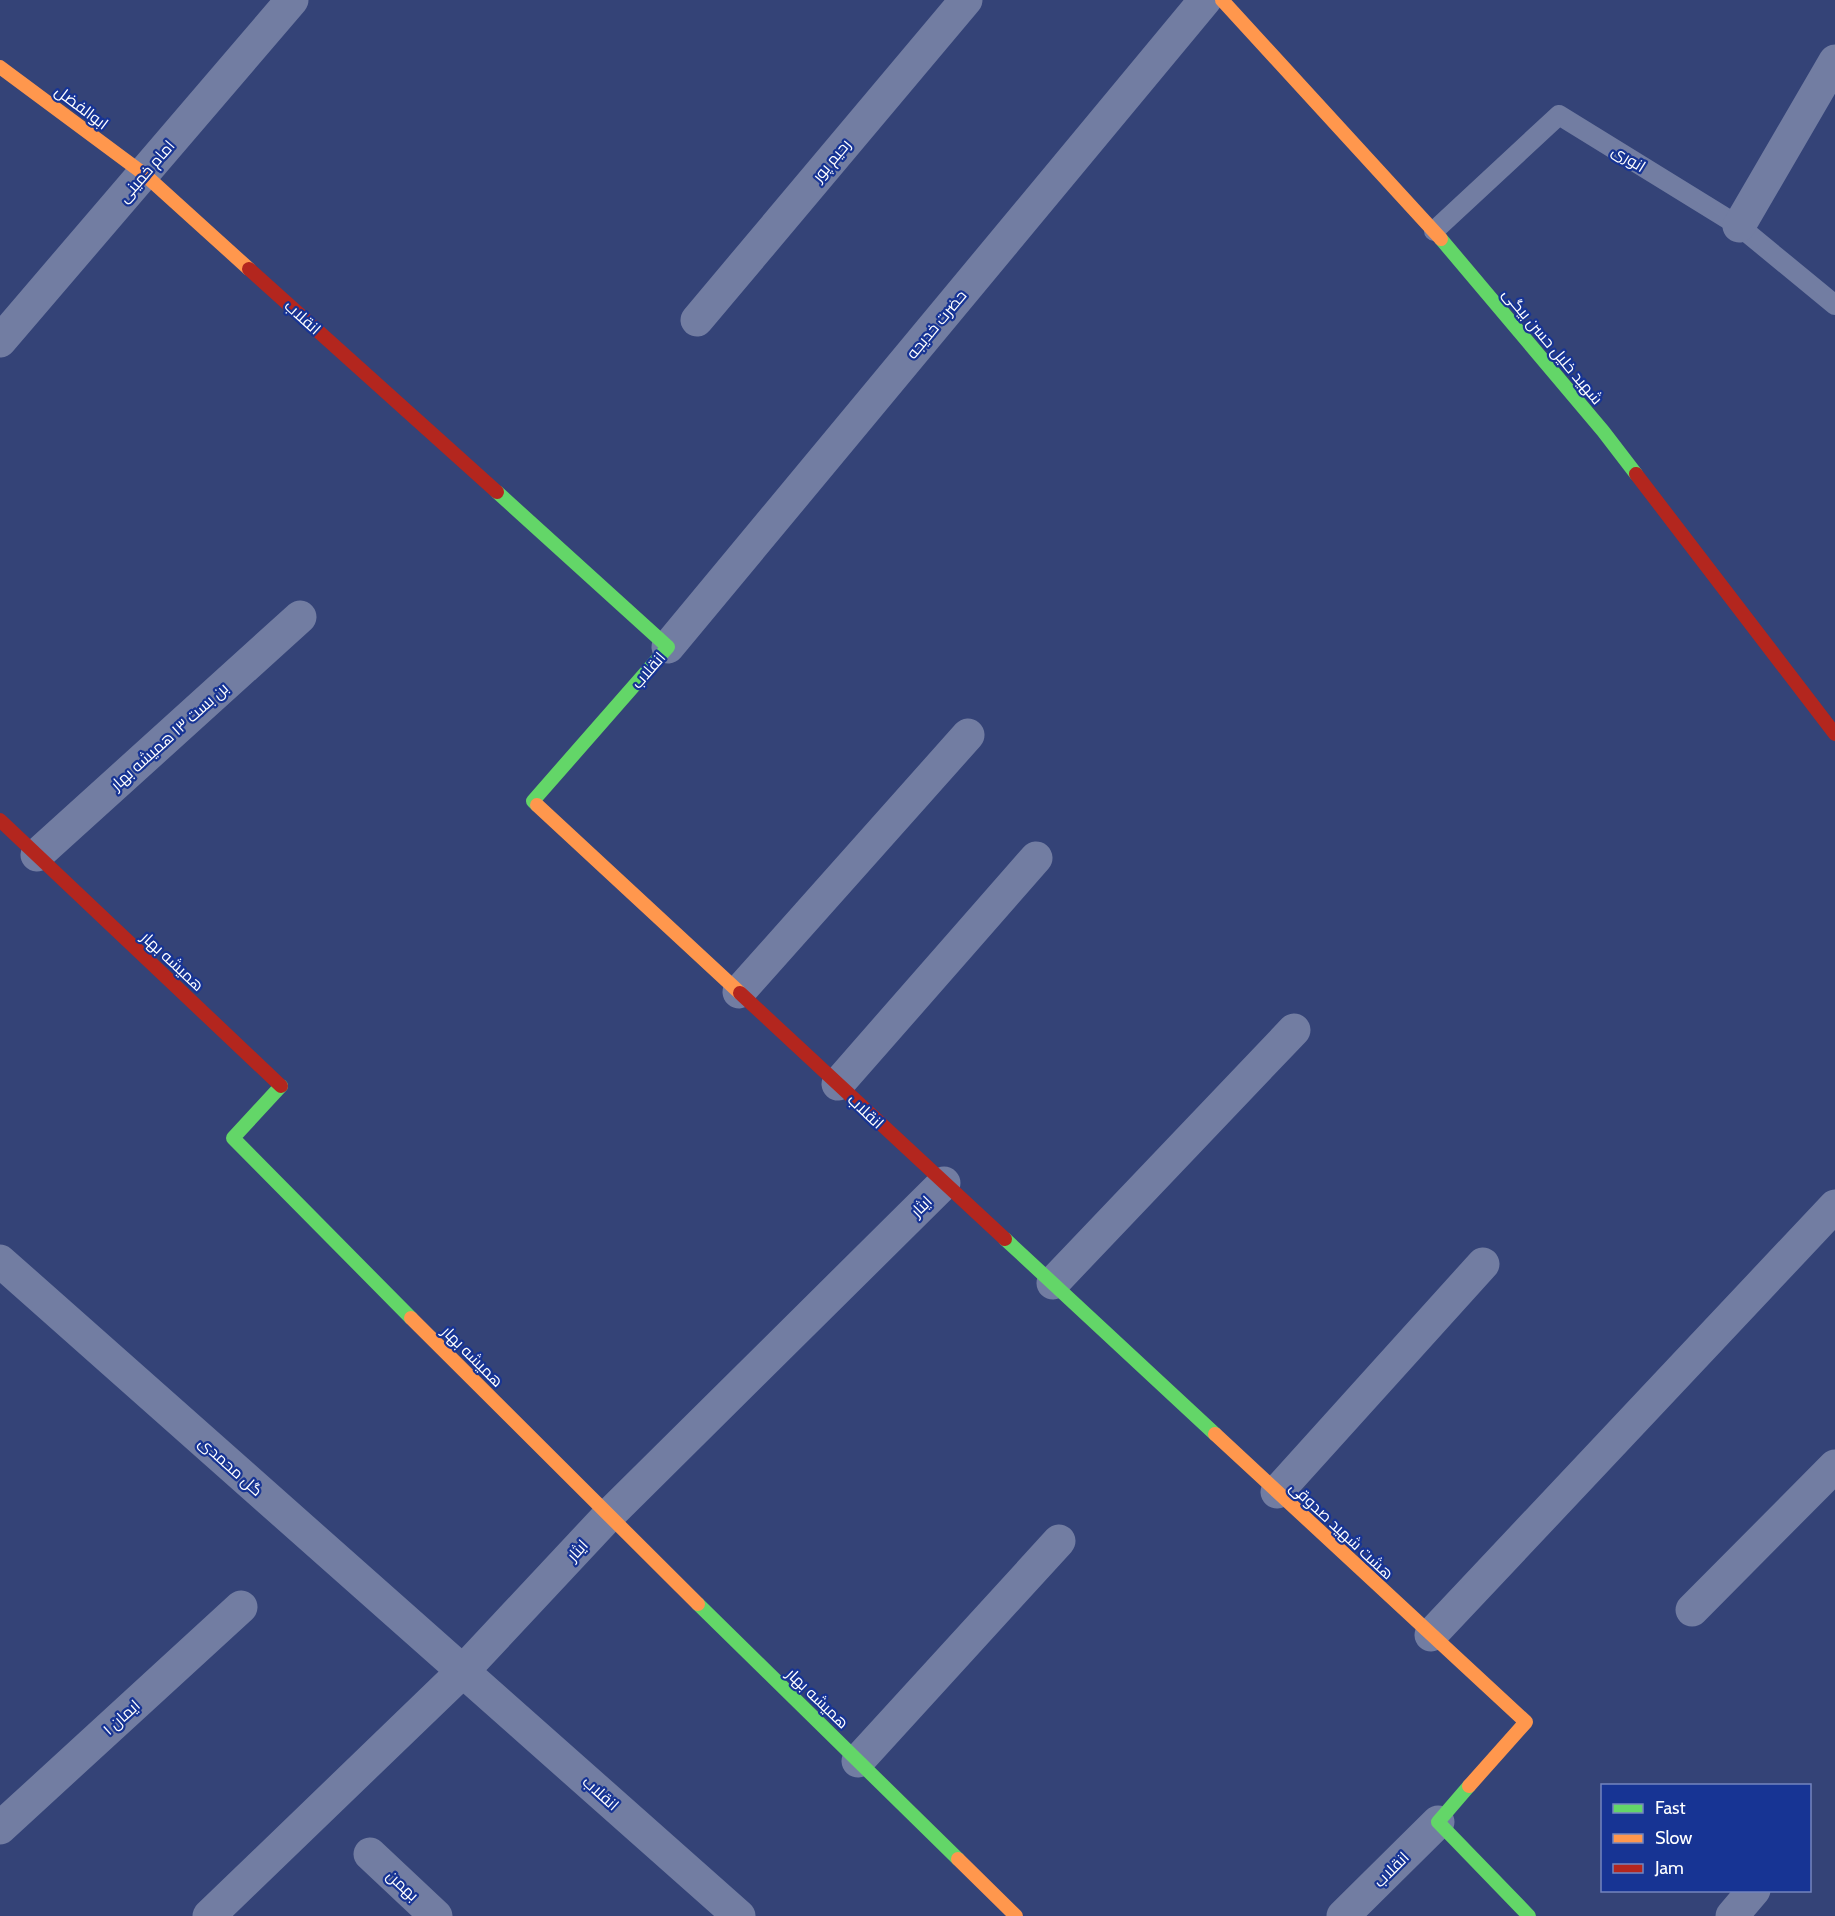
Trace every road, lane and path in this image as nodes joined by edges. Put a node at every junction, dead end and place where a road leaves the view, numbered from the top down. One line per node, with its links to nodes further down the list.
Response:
1 (292, 0): 7 (street, امام خمینی)
2 (966, 0): 11 (street, رحیم پور)
3 (1205, 0): 14 (street, حضرت خدیجه)
4 (1222, 0): 9 (street, شهید خلیل حسن بیگی)
5 (1835, 61): 8 (street)
6 (0, 67): 7 (street, ابوالفضل)
7 (144, 174): 12 (street, امام خمینی); 14 (street, انقلاب)
8 (1739, 226): 9 (lane, انوری); 10 (lane, انوری)
9 (1434, 231): 15 (street, شهید خلیل حسن بیگی)
10 (1835, 305)
11 (697, 320)
12 (0, 341)
13 (300, 617): 18 (street, بن بست ۱۳ همیشه بهار)
14 (668, 647): 20 (street, انقلاب)
15 (1835, 734)
16 (968, 735): 20 (street)
17 (0, 820): 18 (street, همیشه بهار)
18 (37, 855): 30 (street, همیشه بهار)
19 (1036, 858): 22 (street)
20 (739, 992): 22 (street, انقلاب)
21 (1294, 1030): 27 (street)
22 (838, 1084): 23 (street, انقلاب)
23 (944, 1183): 27 (street, هشت شهید صدوقی); 30 (street, ایثار)
24 (1835, 1206): 34 (street)
25 (0, 1261): 35 (street, گل محمدی)
26 (1484, 1264): 29 (street)
27 (1053, 1283): 29 (street, هشت شهید صدوقی)
28 (1835, 1466): 33 (street)
29 (1277, 1492): 34 (street, هشت شهید صدوقی)
30 (608, 1516): 35 (street, ایثار); 36 (street, همیشه بهار)
31 (1059, 1541): 36 (street)
32 (242, 1607): 38 (street, ایمان ۱)
33 (1692, 1610)
34 (1431, 1635): 37 (street, هشت شهید صدوقی)
35 (463, 1671): 41 (street, ایثار); 43 (street, انقلاب)
36 (858, 1761): 44 (street, همیشه بهار)
37 (1438, 1822): 45 (street, انقلاب); 46 (street)
38 (0, 1828)
39 (370, 1854): 42 (street, بهمن)
40 (1752, 1892): 47 (street)
41 (209, 1916)
42 (436, 1916)
43 (739, 1916)
44 (1016, 1916)
45 (1343, 1916)
46 (1529, 1916)
47 (1732, 1916)

